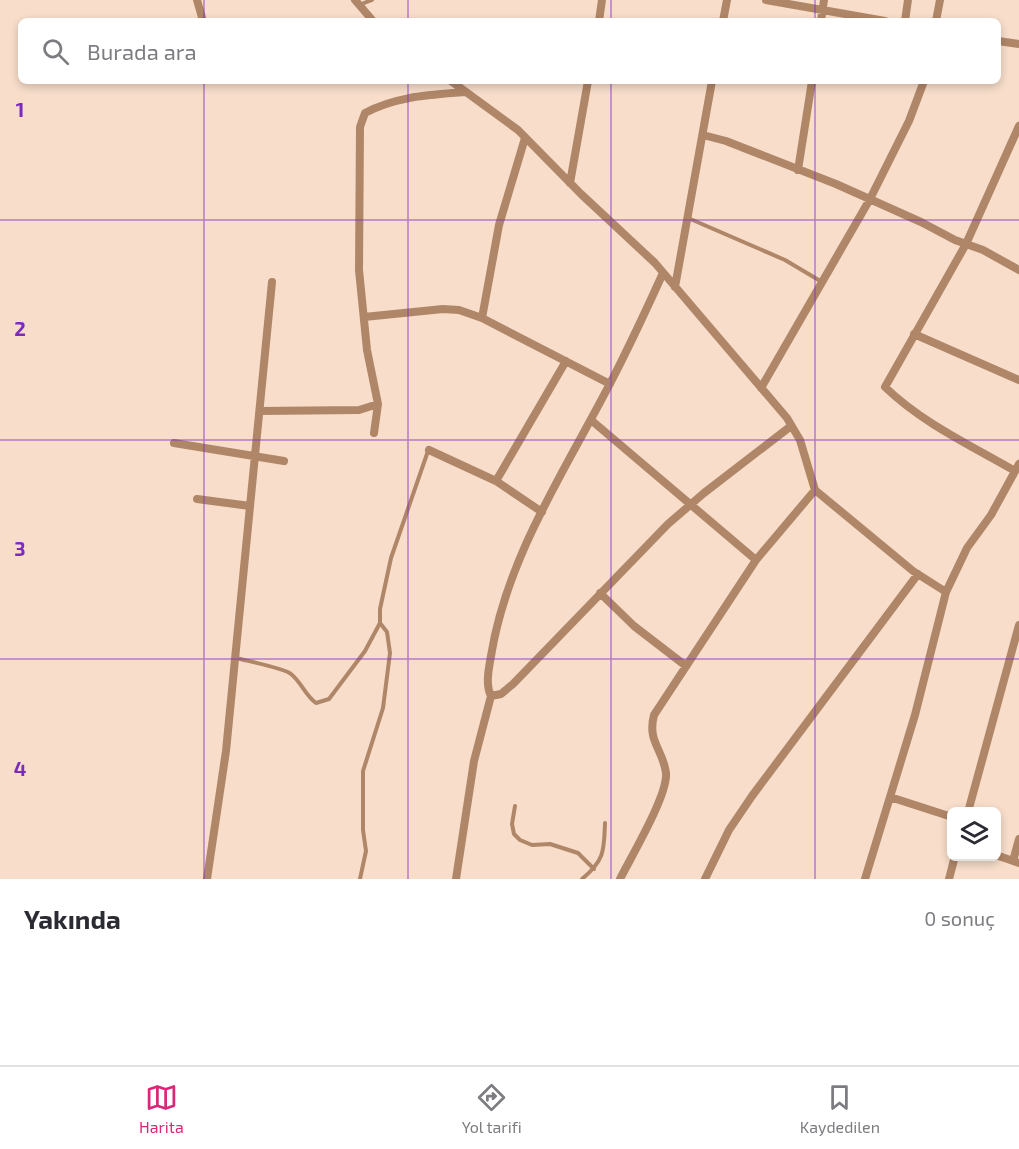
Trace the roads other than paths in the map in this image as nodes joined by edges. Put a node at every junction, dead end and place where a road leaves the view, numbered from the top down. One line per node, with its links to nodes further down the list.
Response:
1 (197, 0): 11 (street)
2 (372, 0): 9 (lane)
3 (602, 0): 13 (street)
4 (727, 0): 14 (street)
5 (766, 0): 10 (street)
6 (824, 0): 10 (street)
7 (908, 0): 17 (street)
8 (940, 0): 18 (street)
9 (357, 2): 12 (street)
10 (823, 10): 15 (street); 16 (street)
11 (202, 18)
12 (370, 18)
13 (599, 18)
14 (724, 18)
15 (822, 18)
16 (868, 18)
17 (905, 18)
18 (937, 18)
19 (1001, 41): 20 (street)
20 (1019, 44)
21 (455, 84): 26 (street)
22 (587, 84): 31 (street)
23 (712, 84): 28 (street)
24 (812, 84): 30 (street)
25 (923, 84): 32 (street)
26 (466, 92): 29 (street); 40 (street)
27 (1019, 126): 34 (street)
28 (703, 135): 30 (street); 33 (street)
29 (525, 138): 31 (street); 41 (street)
30 (798, 170): 32 (street)
31 (570, 183): 36 (street)
32 (870, 199): 34 (street); 38 (street)
33 (688, 218): 38 (lane); 39 (street)
34 (966, 244): 35 (street); 42 (street)
35 (1019, 270)
36 (663, 273): 39 (street); 45 (street)
37 (272, 282): 48 (street)
38 (822, 282): 46 (street)
39 (675, 287): 46 (street)
40 (364, 317): 41 (street); 47 (street)
41 (482, 318): 43 (street)
42 (914, 334): 44 (street); 56 (street)
43 (566, 361): 45 (street); 57 (street)
44 (1019, 380)
45 (610, 384): 49 (street)
46 (761, 388): 50 (street)
47 (378, 404): 48 (street); 51 (street)
48 (260, 411): 54 (street)
49 (591, 420): 60 (street); 62 (street)
50 (791, 426): 58 (street); 60 (street)
51 (374, 433)
52 (174, 443): 54 (street)
53 (429, 450): 57 (street); 67 (lane)
54 (255, 457): 55 (street); 61 (street)
55 (284, 461)
56 (1017, 467): 65 (street)
57 (496, 481): 62 (street)
58 (815, 490): 63 (street); 64 (street)
59 (197, 499): 61 (street)
60 (692, 504): 63 (street); 66 (street)
61 (250, 506): 69 (street)
62 (542, 512): 71 (street)
63 (756, 560): 70 (street)
64 (918, 574): 65 (street); 87 (street)
65 (946, 592): 72 (street)
66 (600, 593): 70 (street); 71 (street)
67 (380, 622): 69 (lane); 83 (lane)
68 (1019, 625): 74 (street)
69 (235, 658): 82 (street)
70 (686, 666): 86 (street)
71 (491, 696): 84 (street)
72 (890, 797): 75 (street); 88 (street)
73 (515, 806): 81 (lane)
74 (969, 807)
75 (947, 817)
76 (605, 823): 81 (lane)
77 (1019, 839): 80 (street)
78 (1001, 857): 80 (street)
79 (954, 861): 89 (street)
80 (1016, 862)
81 (594, 869): 85 (lane)
82 (207, 879)
83 (360, 879)
84 (456, 879)
85 (582, 879)
86 (620, 879)
87 (705, 879)
88 (865, 879)
89 (949, 879)

